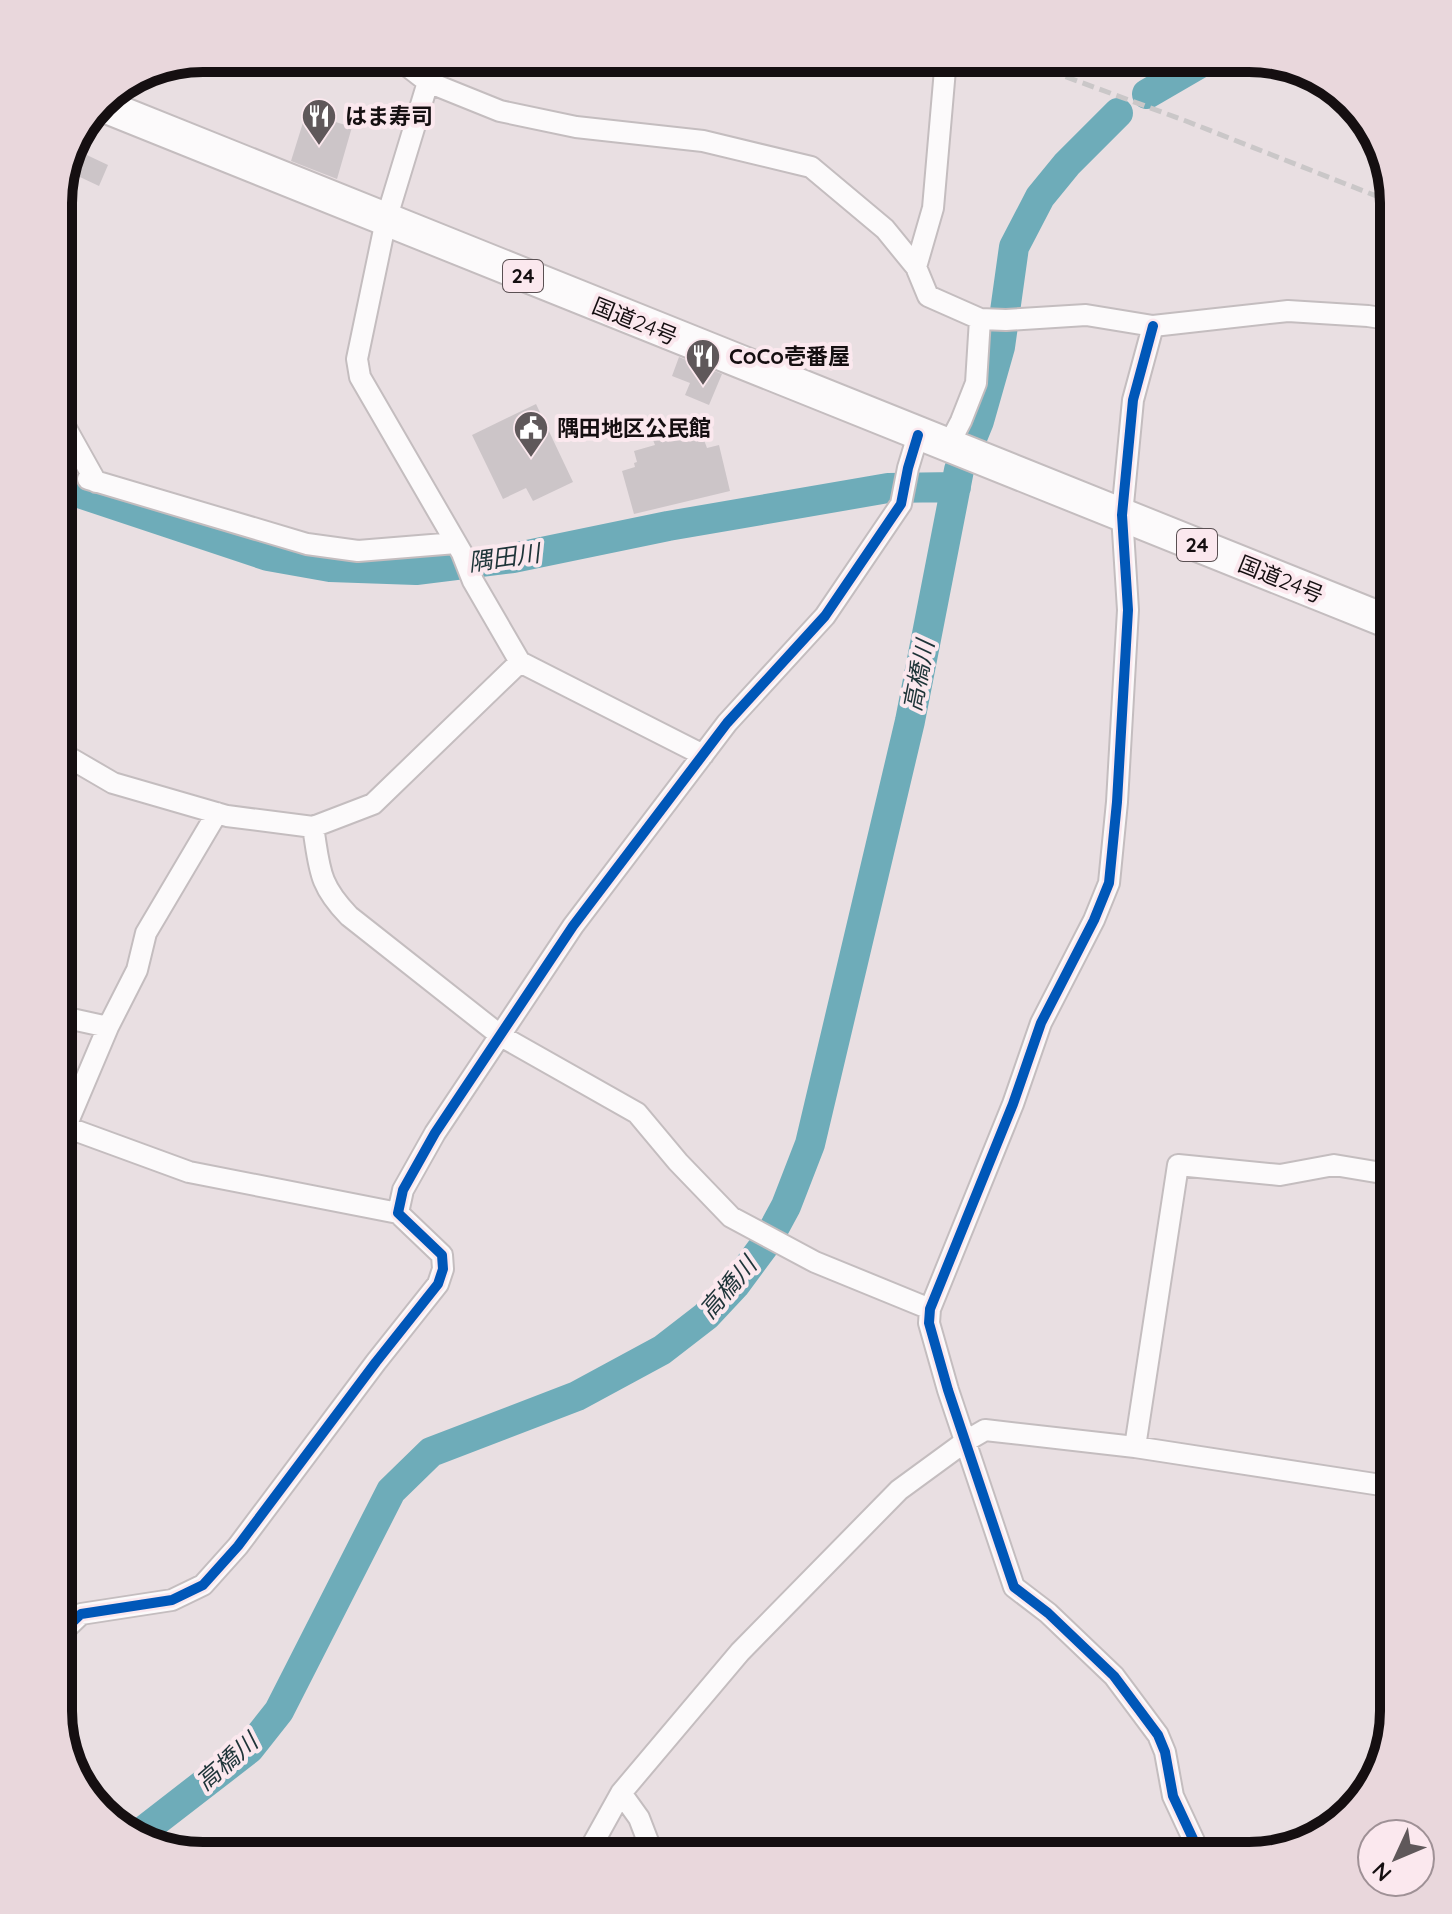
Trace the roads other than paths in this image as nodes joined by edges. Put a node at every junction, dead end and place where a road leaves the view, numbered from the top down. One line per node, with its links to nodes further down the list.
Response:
1 (415, 72): 4 (street)
2 (433, 72): 4 (street)
3 (945, 72): 7 (street)
4 (428, 82): 6 (street); 7 (street)
5 (112, 109): 6 (highway, 国道24号 / 24)
6 (386, 220): 12 (highway, 国道24号 / 24); 14 (street)
7 (916, 267): 9 (street)
8 (1380, 318): 10 (street)
9 (980, 319): 10 (street); 12 (street)
10 (1153, 326): 13 (street)
11 (72, 441): 14 (street)
12 (933, 441): 13 (highway, 国道24号 / 24); 17 (street)
13 (1122, 515): 15 (highway, 国道24号 / 24); 28 (street)
14 (459, 548): 16 (street)
15 (1380, 618)
16 (520, 662): 17 (street); 20 (street)
17 (703, 755): 23 (street)
18 (72, 759): 19 (street)
19 (217, 813): 20 (street); 22 (street)
20 (313, 827): 23 (street)
21 (72, 1019): 22 (street)
22 (108, 1027): 24 (street)
23 (501, 1036): 27 (street); 28 (street)
24 (72, 1112)
25 (72, 1139): 27 (street)
26 (1380, 1173): 30 (street)
27 (398, 1213): 32 (street)
28 (930, 1309): 29 (street)
29 (966, 1441): 30 (street); 33 (street); 36 (street)
30 (1135, 1447): 31 (street)
31 (1380, 1485)
32 (72, 1623)
33 (621, 1793): 34 (street); 35 (street)
34 (594, 1842)
35 (648, 1842)
36 (1194, 1842)

